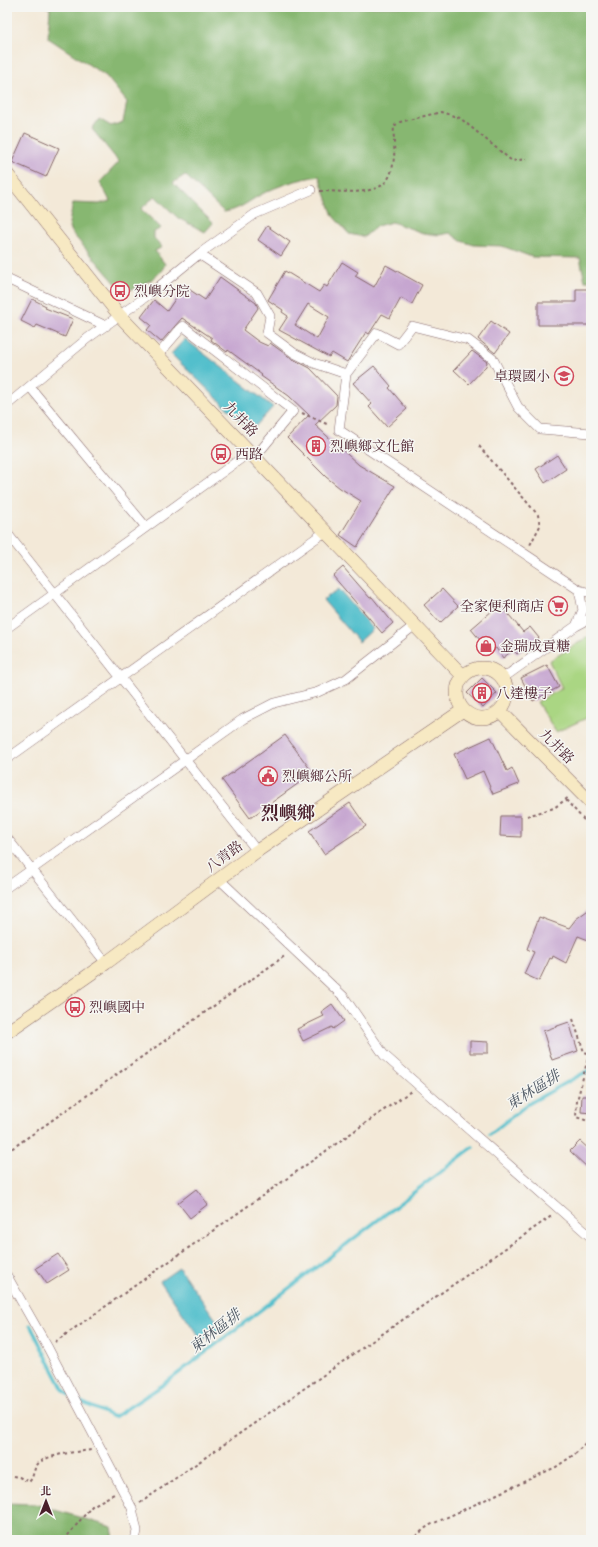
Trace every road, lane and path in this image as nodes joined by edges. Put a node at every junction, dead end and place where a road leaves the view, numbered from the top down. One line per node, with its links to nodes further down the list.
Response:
1 (526, 159): 3 (path)
2 (7, 174): 6 (main road, 九井路)
3 (311, 190): 4 (street)
4 (199, 254): 6 (street); 9 (street)
5 (7, 279): 7 (street)
6 (120, 316): 7 (street); 8 (main road, 九井路)
7 (106, 326): 10 (street)
8 (158, 355): 12 (street); 16 (main road, 九井路)
9 (346, 374): 13 (street); 14 (street)
10 (30, 387): 11 (street); 17 (street)
11 (7, 405)
12 (293, 411): 13 (path); 16 (street)
13 (339, 430): 20 (street)
14 (591, 433)
15 (479, 446): 20 (path)
16 (252, 454): 17 (street); 18 (main road, 九井路)
17 (146, 527): 24 (street)
18 (326, 531): 26 (main road, 九井路); 31 (street)
19 (7, 533): 24 (street)
20 (526, 554): 22 (street)
21 (591, 589): 23 (street)
22 (579, 590): 23 (street); 27 (street)
23 (591, 593)
24 (55, 594): 28 (street); 31 (street)
25 (591, 618): 27 (street)
26 (415, 625): 29 (main road, 九井路); 35 (street)
27 (576, 626): 30 (street)
28 (7, 628)
29 (463, 676): 30 (main road); 32 (main road)
30 (502, 678): 33 (main road)
31 (122, 679): 34 (street); 35 (street)
32 (463, 710): 33 (main road); 42 (main road, 八青路)
33 (500, 711): 36 (main road, 九井路)
34 (7, 759)
35 (185, 759): 42 (street); 43 (street)
36 (578, 790): 37 (path); 38 (main road, 九井路)
37 (566, 800): 39 (path); 40 (path)
38 (591, 803)
39 (527, 816)
40 (591, 828)
41 (7, 838): 43 (street)
42 (258, 851): 44 (main road, 八青路)
43 (31, 869): 45 (street); 47 (street)
44 (220, 879): 46 (street); 47 (main road, 八青路)
45 (7, 887)
46 (294, 950): 51 (street); 53 (path)
47 (106, 963): 49 (main road, 八青路)
48 (573, 1019): 50 (path)
49 (7, 1032)
50 (590, 1054): 52 (path)
51 (419, 1086): 54 (street); 57 (path)
52 (591, 1122)
53 (7, 1152)
54 (560, 1209): 55 (street); 62 (path)
55 (591, 1236)
56 (7, 1276): 57 (street)
57 (48, 1348): 59 (street)
58 (591, 1437): 65 (path)
59 (100, 1448): 60 (path); 61 (street)
60 (7, 1475)
61 (122, 1489): 62 (street); 63 (path)
62 (132, 1508): 64 (street)
63 (64, 1540)
64 (135, 1540)
65 (411, 1540)

